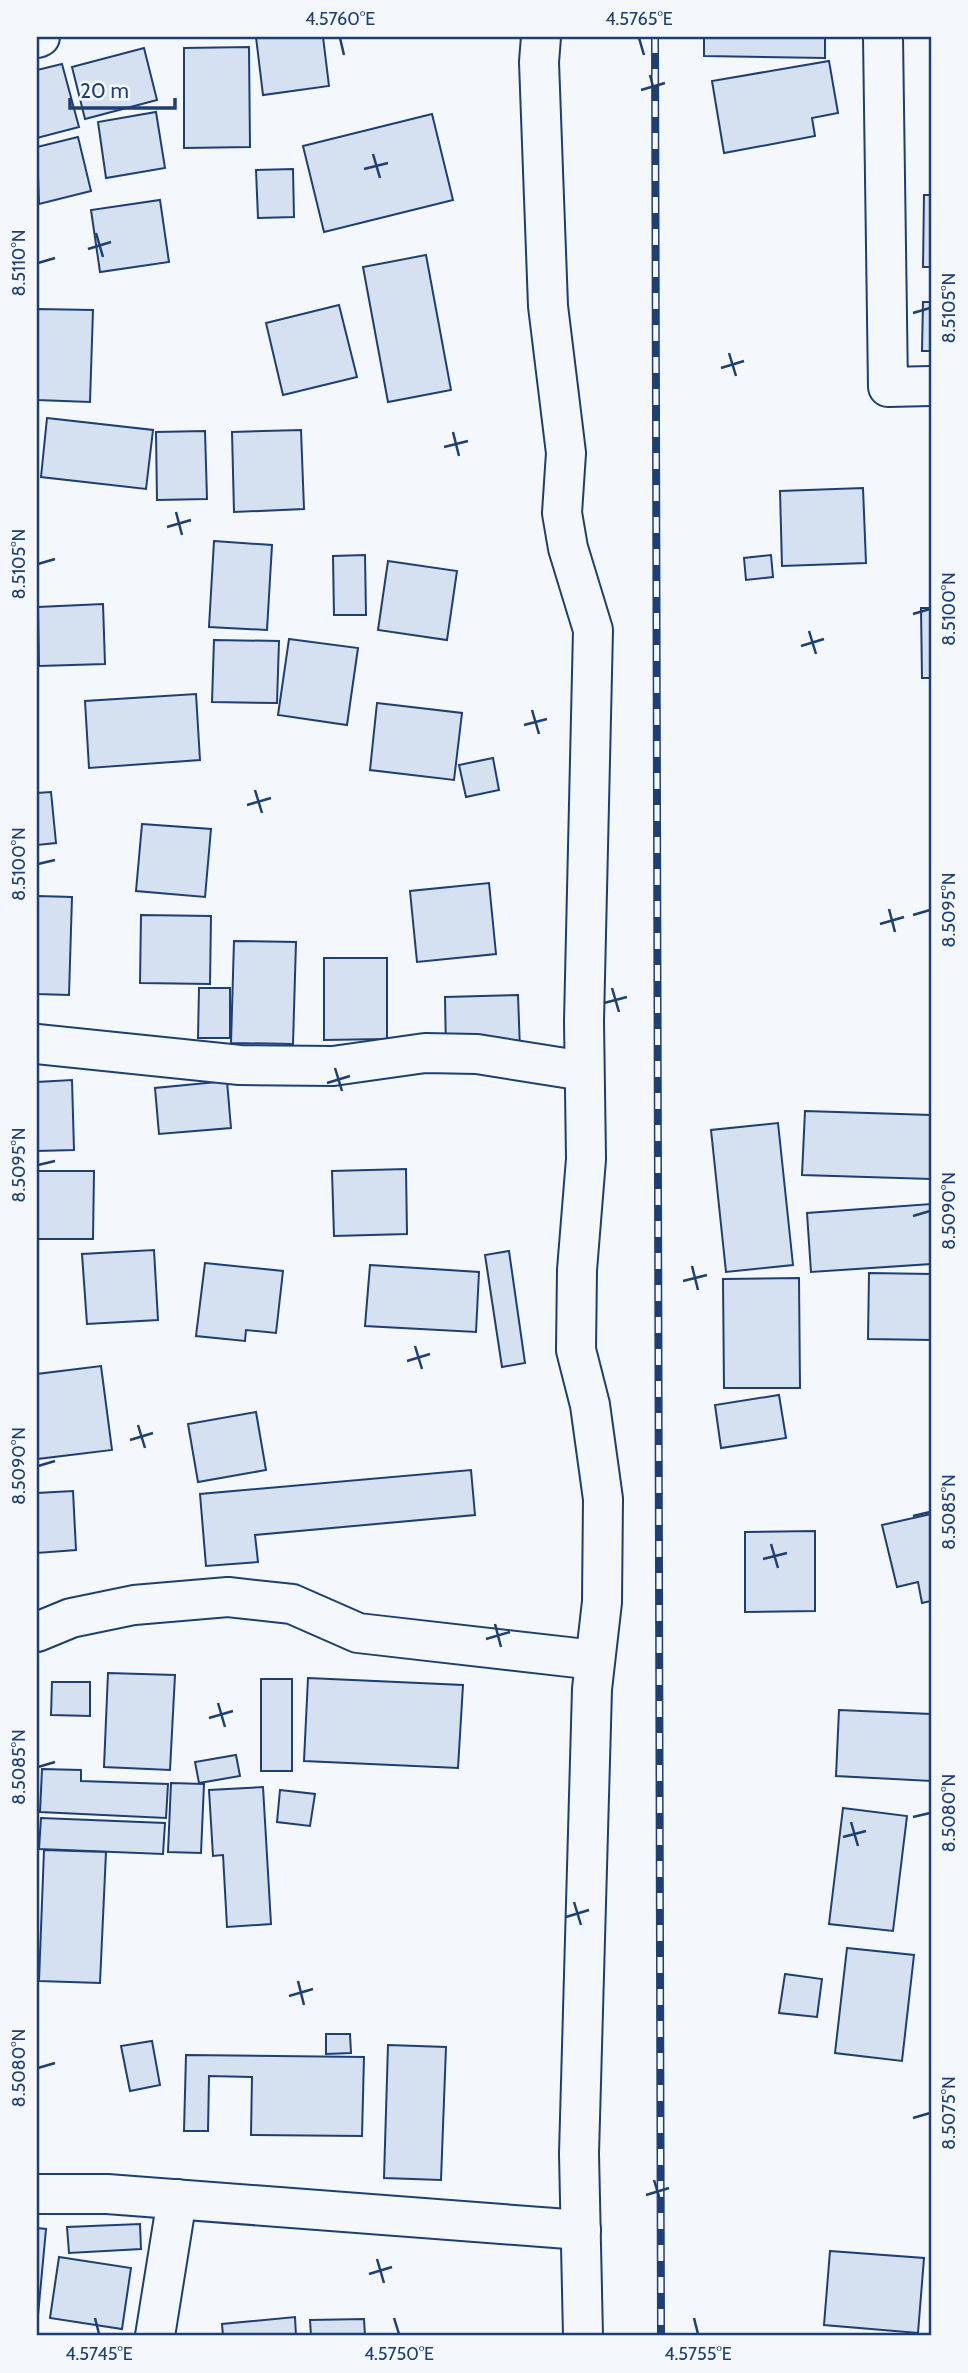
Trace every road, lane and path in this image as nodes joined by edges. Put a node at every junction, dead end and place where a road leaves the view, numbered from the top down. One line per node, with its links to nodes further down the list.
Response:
1 (541, 37): 5 (street)
2 (883, 37): 3 (street)
3 (931, 386)
4 (37, 1044): 5 (street)
5 (584, 1072): 7 (street)
6 (37, 1632): 7 (street)
7 (596, 1660): 10 (street)
8 (37, 2194): 9 (street)
9 (177, 2199): 10 (street); 11 (street)
10 (580, 2230): 12 (street)
11 (155, 2336)
12 (583, 2336)

